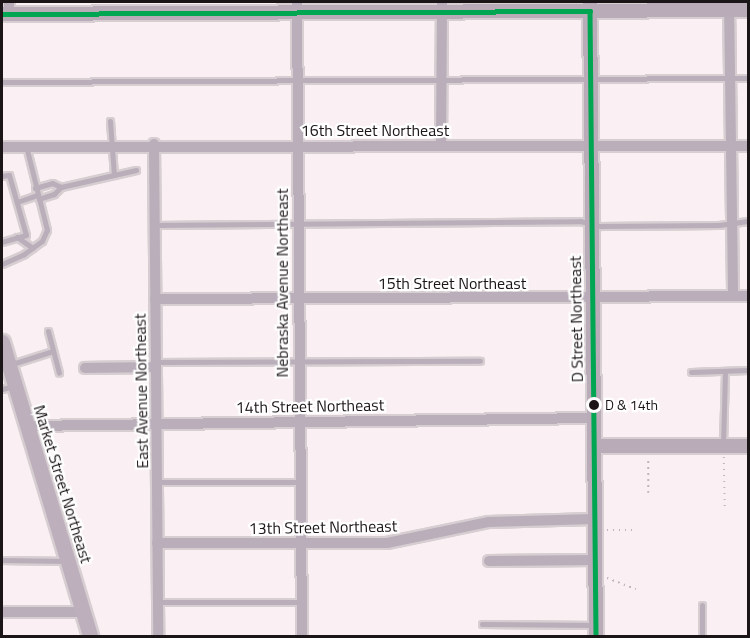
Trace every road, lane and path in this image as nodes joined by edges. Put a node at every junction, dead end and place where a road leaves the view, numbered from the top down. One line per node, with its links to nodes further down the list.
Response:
1 (590, 6): 2 (street); 6 (street); 13 (street, D Street Northeast)
2 (729, 6): 8 (street); 9 (street)
3 (206, 7): 4 (street); 7 (street)
4 (240, 7): 5 (street)
5 (297, 7): 6 (street); 12 (street, Nebraska Avenue Northeast)
6 (442, 7): 11 (street)
7 (6, 10)
8 (748, 10)
9 (730, 78): 10 (lane); 13 (lane); 22 (street)
10 (748, 78)
11 (441, 79): 12 (lane); 13 (lane); 21 (street)
12 (297, 80): 14 (lane); 18 (street, Nebraska Avenue Northeast)
13 (590, 80): 19 (street, D Street Northeast)
14 (2, 82)
15 (110, 121): 17 (lane)
16 (154, 144): 17 (street, 16th Street Northeast); 18 (street, 16th Street Northeast); 36 (street, East Avenue Northeast)
17 (111, 145): 20 (street, 16th Street Northeast); 26 (lane)
18 (297, 145): 21 (street, 16th Street Northeast); 33 (street, Nebraska Avenue Northeast)
19 (590, 145): 21 (street, 16th Street Northeast); 22 (street, 16th Street Northeast); 35 (street, D Street Northeast)
20 (26, 146): 24 (street, 16th Street Northeast); 29 (lane)
21 (441, 146)
22 (730, 146): 23 (street, 16th Street Northeast); 34 (street)
23 (748, 146)
24 (2, 147)
25 (136, 170): 26 (lane)
26 (114, 175): 28 (lane)
27 (2, 176): 31 (lane)
28 (61, 187): 29 (lane); 30 (lane)
29 (35, 188): 30 (lane)
30 (38, 197): 31 (lane); 39 (lane)
31 (17, 202): 37 (lane)
32 (748, 221): 34 (lane)
33 (297, 223): 35 (lane); 36 (lane); 45 (street, Nebraska Avenue Northeast)
34 (731, 223): 35 (lane); 41 (street)
35 (591, 224): 43 (street, D Street Northeast)
36 (154, 225): 44 (street, East Avenue Northeast)
37 (17, 237): 38 (lane); 39 (lane)
38 (2, 241)
39 (33, 248): 40 (lane)
40 (2, 264)
41 (734, 296): 42 (street, 15th Street Northeast); 43 (street, 15th Street Northeast)
42 (748, 296)
43 (592, 297): 45 (street, 15th Street Northeast); 59 (street, D Street Northeast)
44 (155, 299): 45 (street, 15th Street Northeast); 51 (street, East Avenue Northeast)
45 (298, 299): 50 (street, Nebraska Avenue Northeast)
46 (48, 331): 48 (lane)
47 (2, 342): 52 (main road, Market Street Northeast)
48 (53, 351): 52 (lane); 57 (lane)
49 (480, 361): 50 (lane)
50 (298, 362): 51 (lane); 61 (street, Nebraska Avenue Northeast)
51 (156, 365): 53 (street); 60 (street, East Avenue Northeast)
52 (5, 366): 58 (main road, Market Street Northeast)
53 (85, 368)
54 (748, 370): 56 (lane)
55 (692, 372): 56 (lane)
56 (725, 372): 65 (lane)
57 (59, 373)
58 (8, 387): 62 (main road, Market Street Northeast)
59 (593, 418): 61 (street, 14th Street Northeast); 63 (street, D Street Northeast)
60 (156, 423): 61 (street, 14th Street Northeast); 62 (street, 14th Street Northeast); 67 (street, East Avenue Northeast)
61 (298, 423): 68 (street, Nebraska Avenue Northeast)
62 (27, 426): 78 (main road, Market Street Northeast)
63 (594, 446): 64 (street); 71 (street, D Street Northeast)
64 (648, 446): 65 (street); 69 (path)
65 (723, 446): 66 (street); 70 (path)
66 (748, 446)
67 (157, 482): 68 (lane); 74 (street, East Avenue Northeast)
68 (299, 482): 75 (street, Nebraska Avenue Northeast)
69 (648, 493)
70 (725, 507)
71 (594, 519): 75 (street, 13th Street Northeast); 77 (street, D Street Northeast)
72 (604, 530): 73 (path)
73 (636, 530)
74 (157, 543): 75 (street, 13th Street Northeast); 82 (street, East Avenue Northeast)
75 (300, 543): 83 (street, Nebraska Avenue Northeast)
76 (2, 560): 78 (lane)
77 (595, 560): 79 (street); 88 (street, D Street Northeast)
78 (68, 561): 86 (main road, Market Street Northeast)
79 (489, 561)
80 (604, 577): 81 (path)
81 (636, 589)
82 (158, 602): 83 (lane); 90 (street, East Avenue Northeast)
83 (301, 602): 91 (street, Nebraska Avenue Northeast)
84 (702, 605): 92 (lane)
85 (2, 612): 86 (street)
86 (83, 612): 89 (main road, Market Street Northeast)
87 (482, 624): 88 (lane)
88 (596, 631)
89 (90, 636)
90 (158, 636)
91 (302, 636)
92 (702, 636)

